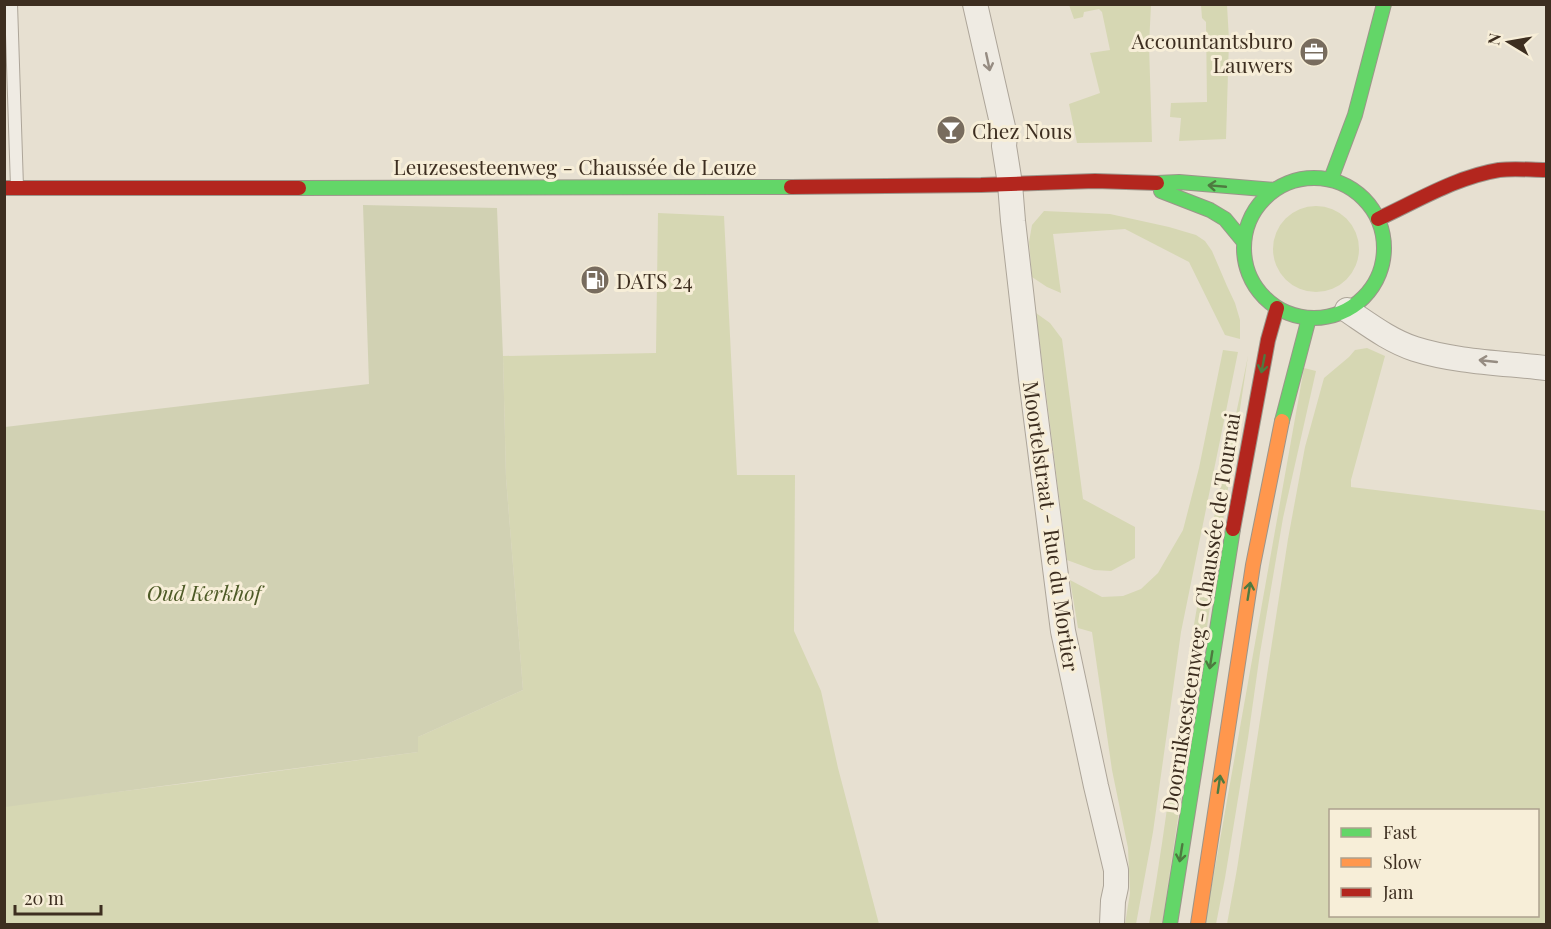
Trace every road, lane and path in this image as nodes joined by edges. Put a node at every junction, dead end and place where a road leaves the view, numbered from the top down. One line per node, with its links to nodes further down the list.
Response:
1 (11, 4): 8 (lane)
2 (975, 4): 7 (street, Moortelstraat - Rue du Mortier, one-way to 7)
3 (1384, 4): 5 (main road)
4 (1546, 170): 10 (main road)
5 (1331, 179): 9 (main road); 10 (main road)
6 (1146, 183): 7 (main road, Leuzesesteenweg - Chaussée de Leuze); 9 (main road, Leuzesesteenweg - Chaussée de Leuze, one-way to 6); 11 (main road, Leuzesesteenweg - Chaussée de Leuze)
7 (1010, 184): 8 (main road, Leuzesesteenweg - Chaussée de Leuze); 16 (street, Moortelstraat - Rue du Mortier)
8 (11, 188)
9 (1275, 190): 11 (main road)
10 (1378, 219): 13 (main road)
11 (1244, 242): 12 (main road)
12 (1277, 308): 14 (main road); 18 (main road, Doorniksesteenweg - Chaussée de Tournai, one-way to 18)
13 (1347, 310): 14 (main road); 15 (street, one-way to 13)
14 (1309, 318): 19 (main road, one-way to 14)
15 (1546, 368)
16 (1113, 913): 17 (street, Moortelstraat - Rue du Mortier)
17 (1099, 924)
18 (1170, 924)
19 (1198, 924)

